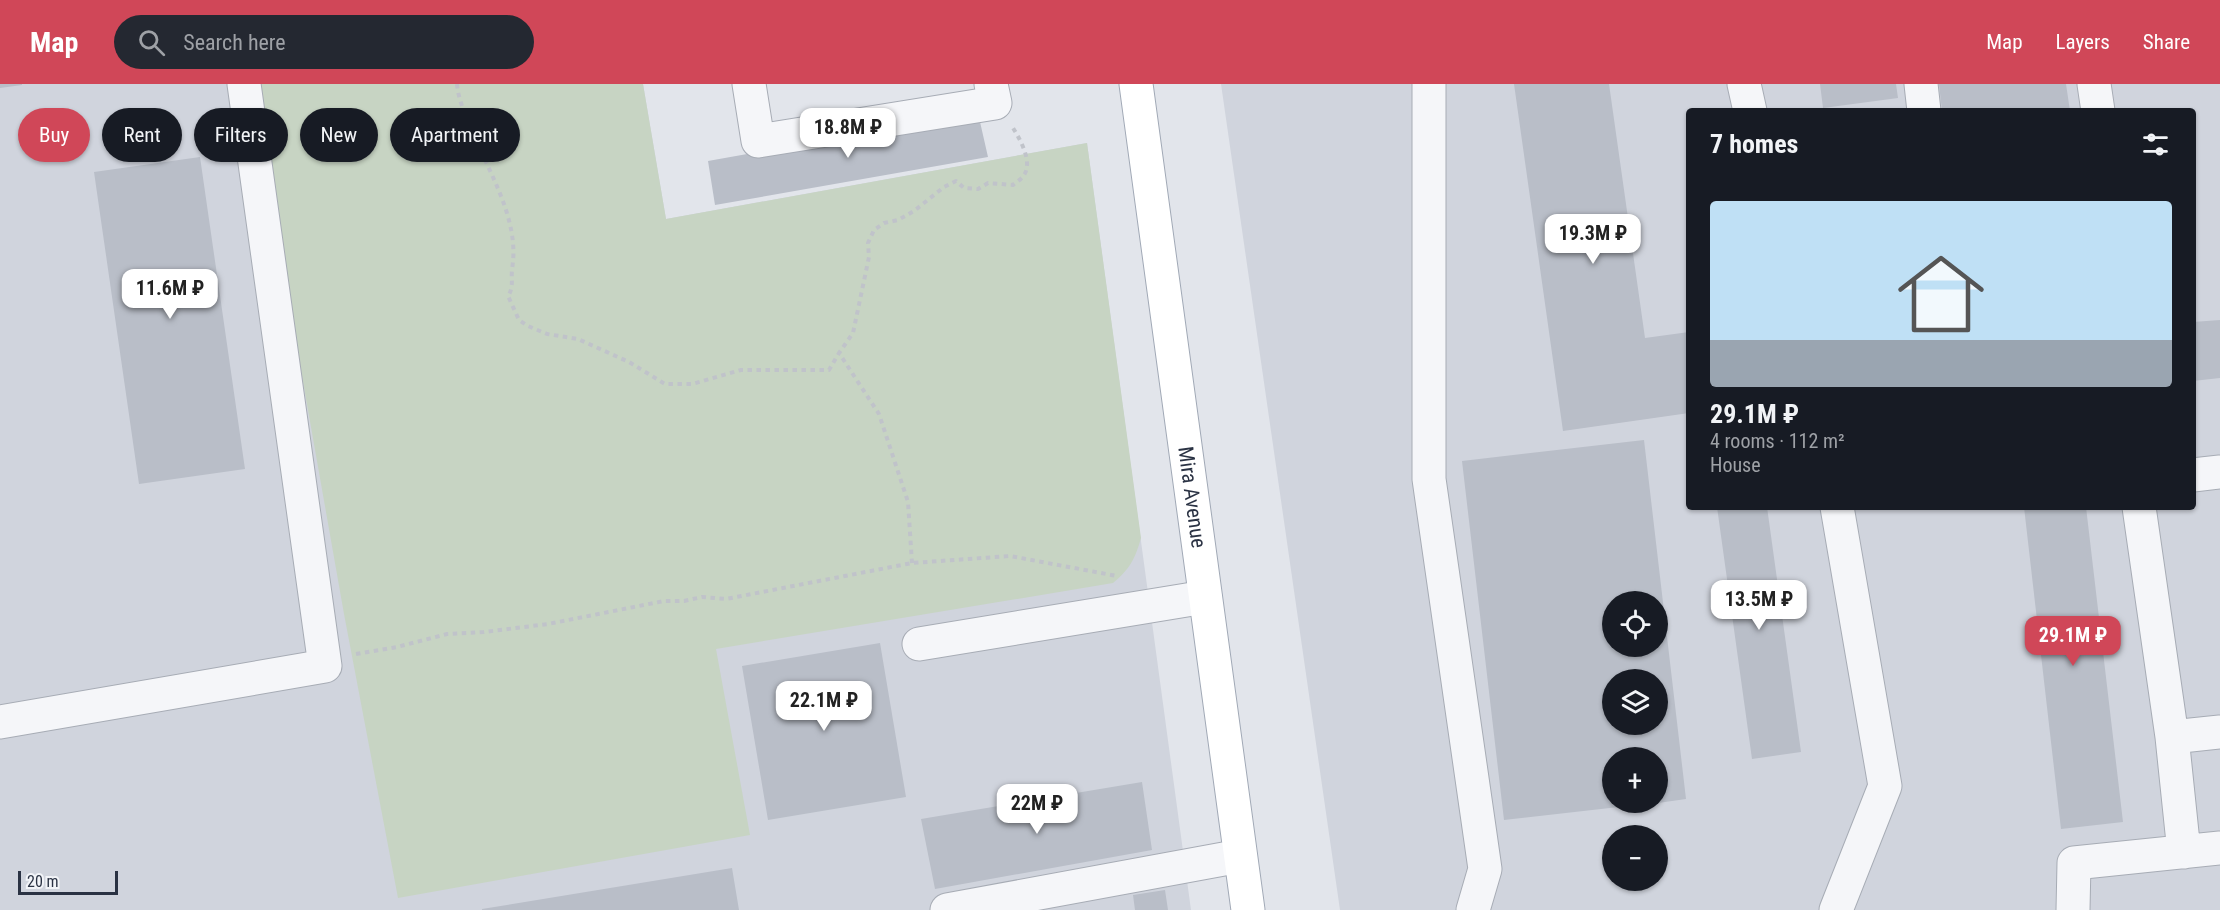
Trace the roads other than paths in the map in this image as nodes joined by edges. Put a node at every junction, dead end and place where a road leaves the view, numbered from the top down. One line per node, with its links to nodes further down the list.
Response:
1 (244, 84): 18 (lane)
2 (749, 84): 8 (lane)
3 (1136, 84): 16 (main road, Mira Avenue)
4 (1429, 84): 26 (lane)
5 (1744, 84): 9 (lane)
6 (1921, 84): 10 (lane)
7 (2094, 84): 11 (lane)
8 (993, 93)
9 (1749, 108)
10 (1924, 108)
11 (2098, 108)
12 (2220, 472): 13 (lane)
13 (2196, 475)
14 (1838, 510): 27 (lane)
15 (2139, 510): 20 (lane)
16 (1205, 597): 17 (lane); 23 (main road, Mira Avenue)
17 (919, 644)
18 (0, 722)
19 (2220, 732): 20 (lane)
20 (2172, 737): 22 (lane)
21 (2220, 848): 22 (lane)
22 (2184, 852): 28 (lane)
23 (1240, 856): 24 (lane); 25 (main road, Mira Avenue)
24 (947, 910)
25 (1248, 910)
26 (1473, 910)
27 (1836, 910)
28 (2073, 910)

